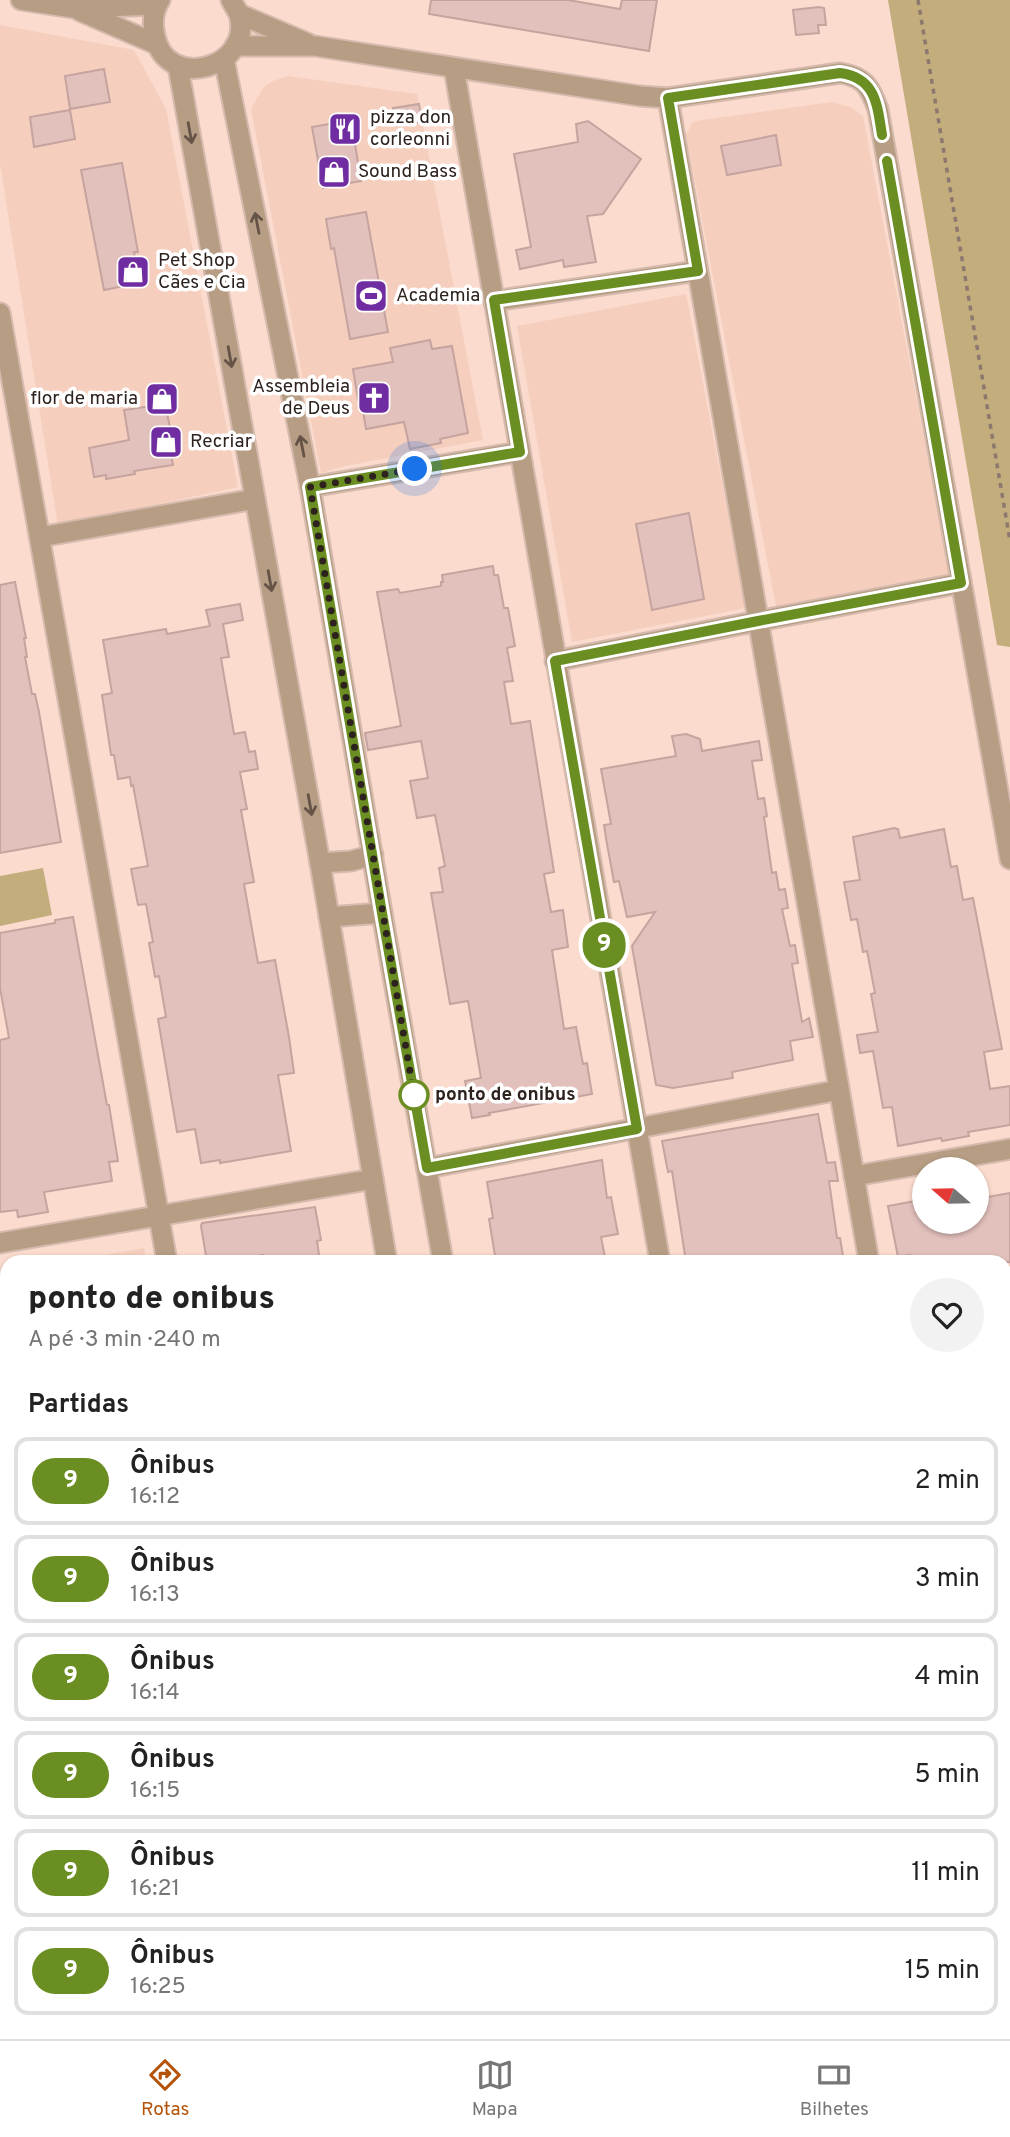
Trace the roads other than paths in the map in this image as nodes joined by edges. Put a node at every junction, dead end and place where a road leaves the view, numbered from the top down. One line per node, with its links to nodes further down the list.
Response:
1 (21, 0): 4 (street)
2 (159, 3): 4 (street); 5 (street)
3 (235, 7): 6 (street); 7 (street)
4 (73, 8): 5 (street)
5 (156, 44): 8 (street)
6 (315, 46): 7 (street); 9 (street)
7 (229, 53): 8 (street); 15 (street, one-way to 7)
8 (178, 66): 16 (street, one-way to 16)
9 (454, 68): 10 (street); 12 (street)
10 (668, 98): 11 (street); 18 (street)
11 (698, 271): 12 (street); 19 (street)
12 (494, 300): 14 (street)
13 (0, 317): 17 (street)
14 (520, 452): 15 (street); 20 (street)
15 (310, 487): 21 (street)
16 (255, 499): 17 (street); 23 (street, one-way to 23)
17 (40, 537): 32 (street)
18 (961, 583): 19 (street); 22 (street)
19 (758, 621): 20 (street); 26 (street)
20 (555, 661): 27 (street)
21 (373, 855): 23 (street); 24 (street)
22 (1010, 859)
23 (320, 863): 25 (street)
24 (382, 913): 25 (street); 29 (street)
25 (329, 916): 31 (street)
26 (839, 1090): 27 (street); 30 (street)
27 (637, 1129): 29 (street); 37 (street)
28 (1010, 1149): 30 (street)
29 (427, 1168): 36 (street)
30 (853, 1176): 38 (street)
31 (373, 1179): 32 (street); 35 (street)
32 (159, 1217): 33 (street); 34 (street)
33 (0, 1243)
34 (166, 1255)
35 (386, 1255)
36 (442, 1255)
37 (659, 1255)
38 (868, 1255)

